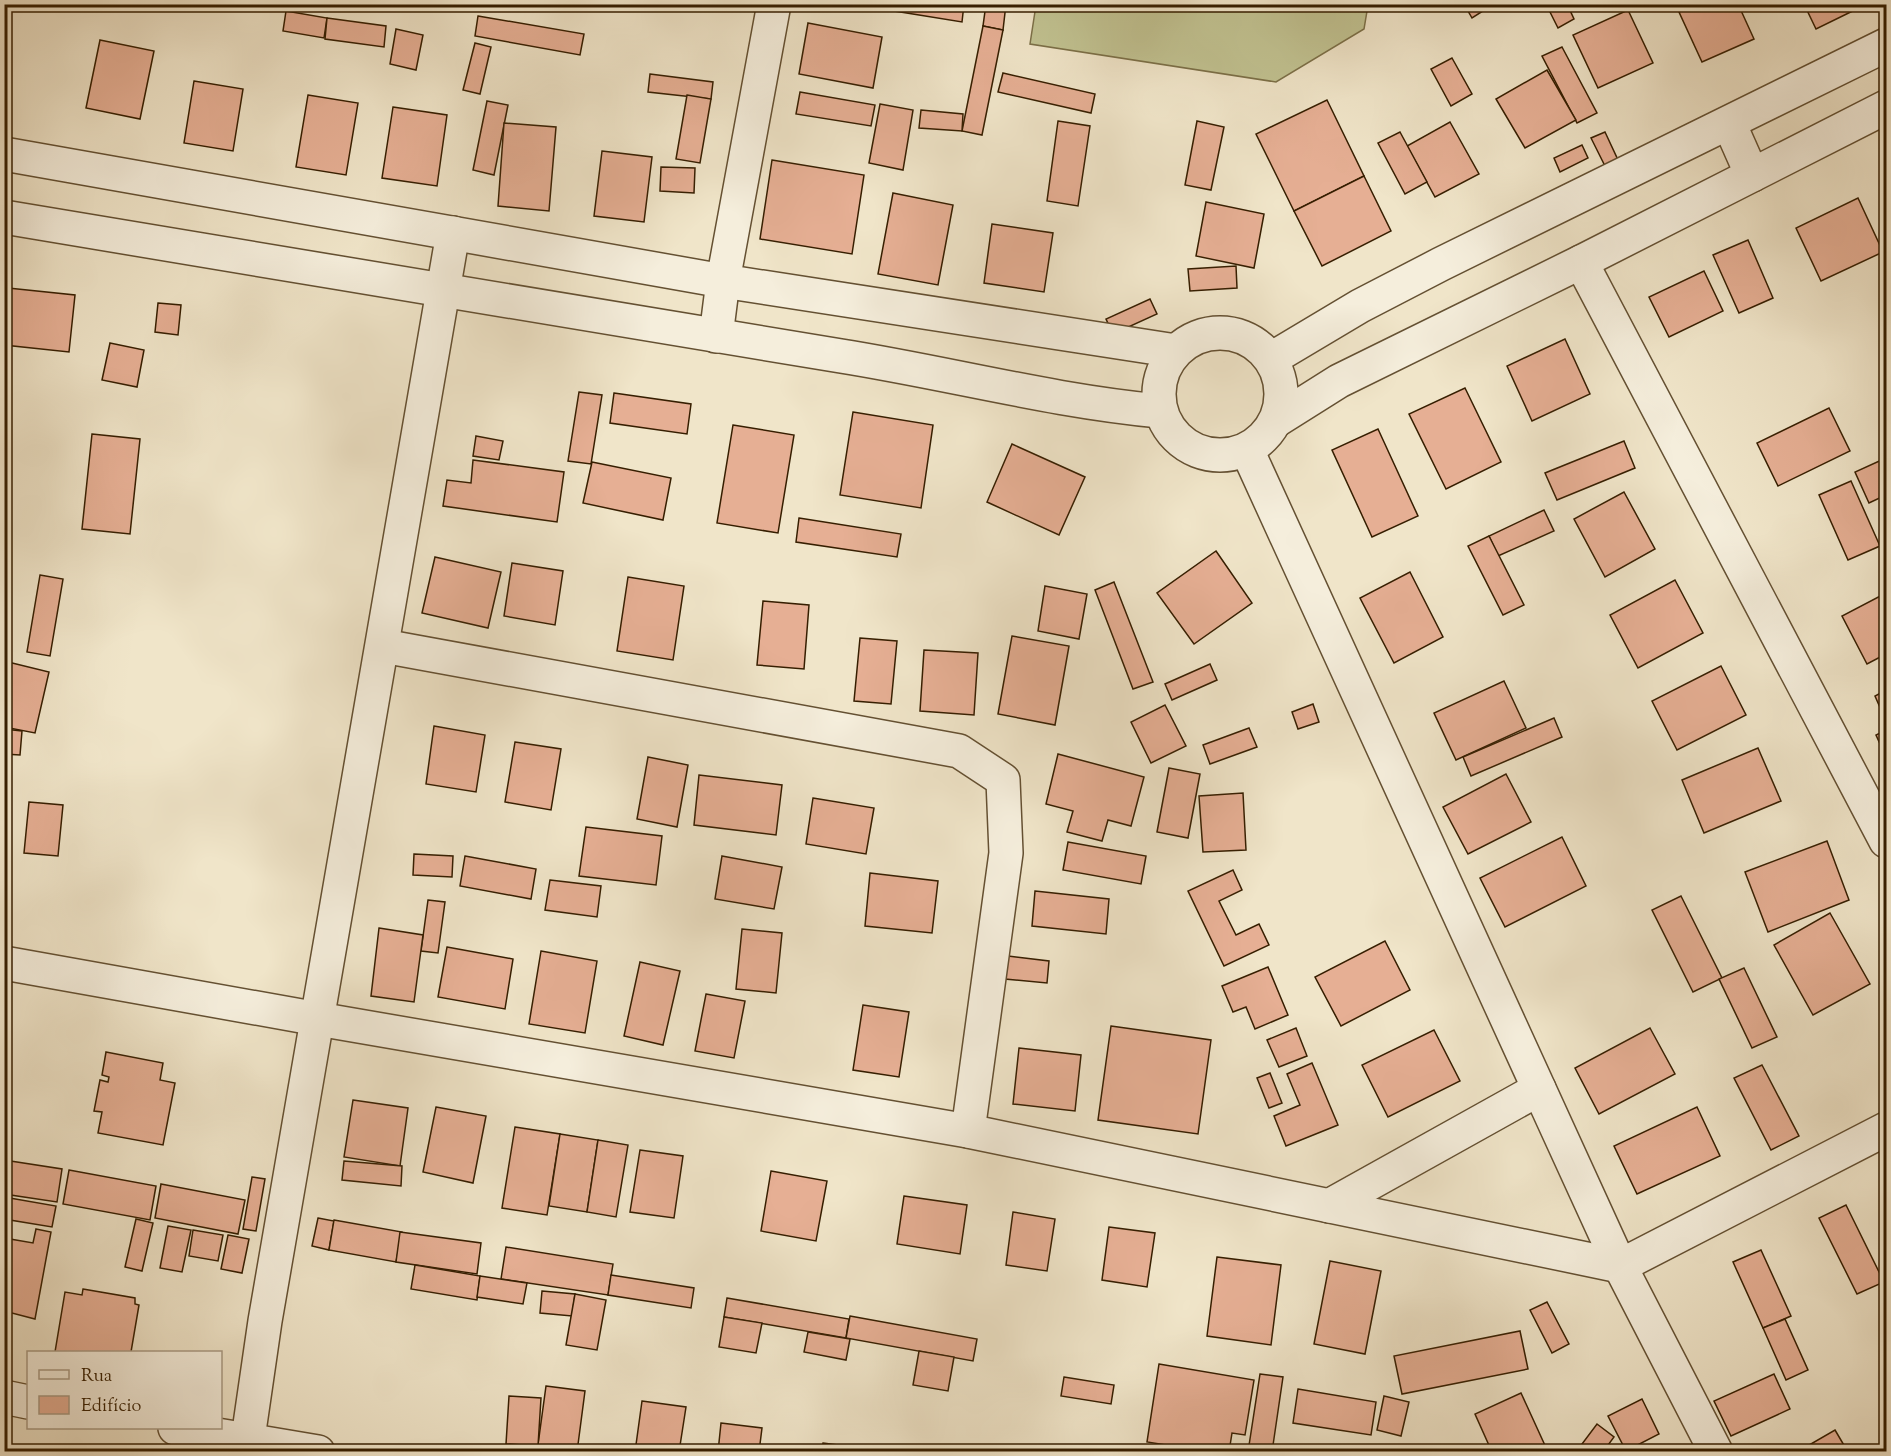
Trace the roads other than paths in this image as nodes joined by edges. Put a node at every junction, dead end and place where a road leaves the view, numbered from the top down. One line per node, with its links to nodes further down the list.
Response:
1 (774, 4): 10 (street)
2 (1887, 45): 4 (street)
3 (1887, 107): 6 (street)
4 (1729, 123): 6 (street); 14 (street)
5 (4, 154): 8 (street)
6 (1752, 175): 9 (street)
7 (4, 217): 11 (street)
8 (453, 233): 10 (street); 11 (street)
9 (1581, 262): 16 (street); 19 (street)
10 (723, 281): 12 (street); 13 (street)
11 (445, 289): 12 (street); 18 (street)
12 (716, 336): 15 (street)
13 (1176, 351): 14 (street); 15 (street)
14 (1271, 359): 16 (street)
15 (1160, 411): 17 (street)
16 (1277, 420): 17 (street)
17 (1247, 450): 22 (street)
18 (383, 646): 21 (street); 24 (street)
19 (1887, 842)
20 (4, 963): 21 (street)
21 (318, 1019): 24 (street); 30 (street)
22 (1539, 1089): 25 (street); 26 (street)
23 (1887, 1129): 26 (street)
24 (968, 1131): 25 (street)
25 (1329, 1206): 26 (street)
26 (1620, 1266): 32 (street)
27 (4, 1398): 28 (street)
28 (27, 1402)
29 (180, 1429): 30 (street)
30 (247, 1446): 31 (street)
31 (318, 1452)
32 (1716, 1452)

